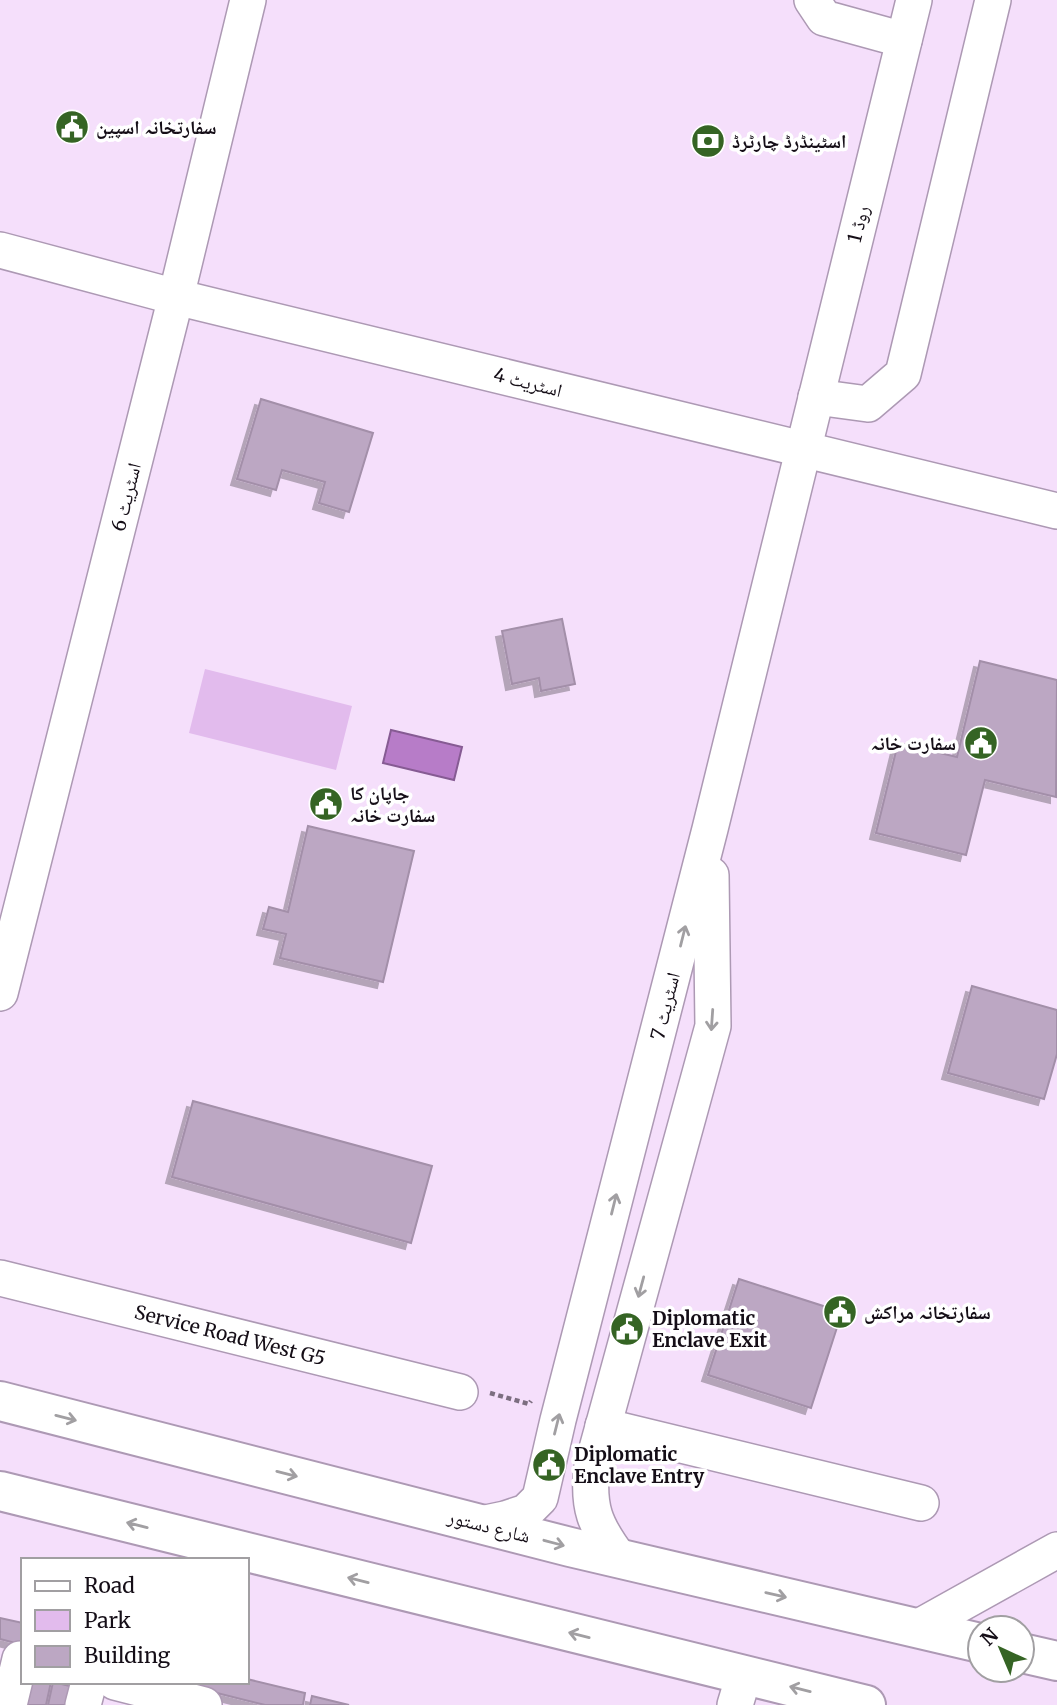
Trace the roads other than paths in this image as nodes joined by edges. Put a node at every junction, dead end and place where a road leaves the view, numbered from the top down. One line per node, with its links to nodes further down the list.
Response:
1 (248, 0): 7 (street, اسٹریٹ 6)
2 (812, 0): 5 (street)
3 (914, 0): 5 (street, روڈ 1)
4 (993, 0): 8 (street)
5 (904, 40): 8 (street, روڈ 1)
6 (0, 250): 7 (street, اسٹریٹ 4)
7 (176, 297): 9 (street, اسٹریٹ 4); 12 (street, اسٹریٹ 6)
8 (816, 397): 9 (street, روڈ 1)
9 (803, 449): 10 (street, اسٹریٹ 4); 11 (street, اسٹریٹ 7)
10 (1057, 511)
11 (710, 830): 16 (street, one-way to 16); 19 (street, اسٹریٹ 7, one-way to 11)
12 (0, 993)
13 (0, 1278): 14 (street, Service Road West G5)
14 (471, 1391)
15 (0, 1401): 19 (main road, شارع دستور, one-way to 19)
16 (603, 1426): 18 (street); 21 (street)
17 (0, 1491): 29 (main road, one-way to 17)
18 (921, 1503)
19 (481, 1524): 21 (main road, شارع دستور, one-way to 21)
20 (1057, 1550): 22 (street)
21 (619, 1558): 22 (main road, شارع دستور, one-way to 22)
22 (917, 1628): 23 (main road, شارع دستور)
23 (966, 1640)
24 (1036, 1656): 26 (main road)
25 (14, 1658): 31 (street)
26 (1057, 1661)
27 (88, 1684): 32 (street)
28 (120, 1684): 30 (street)
29 (739, 1690): 34 (main road, one-way to 29)
30 (160, 1699): 33 (street)
31 (9, 1705)
32 (83, 1705)
33 (204, 1705)
34 (866, 1705)

